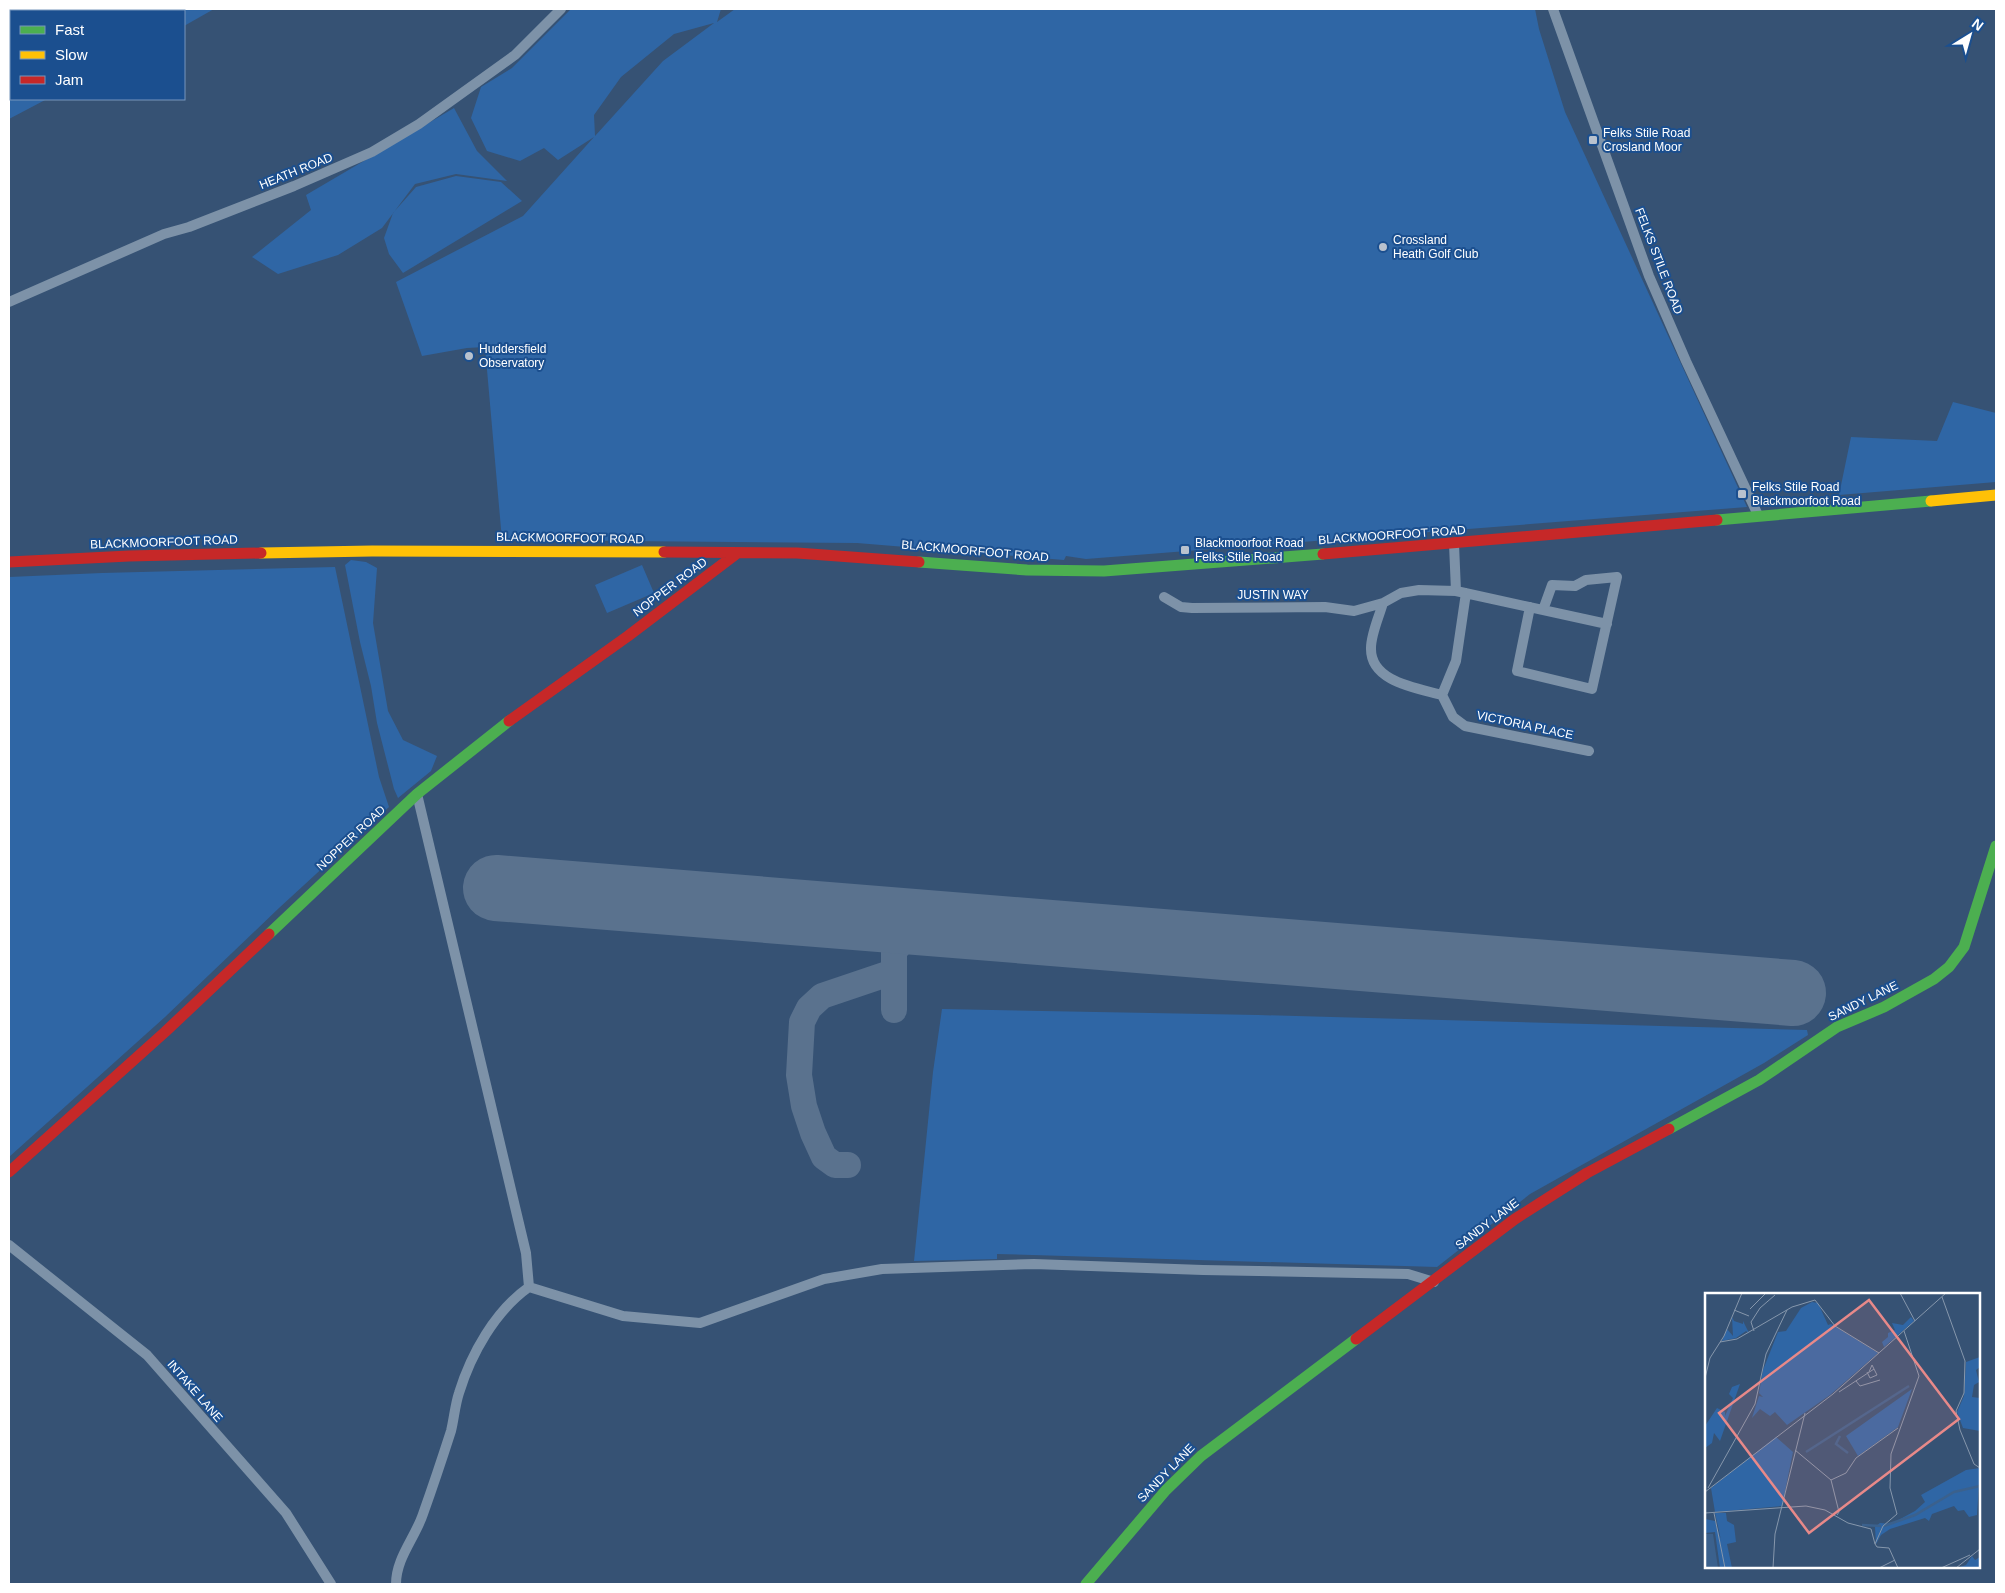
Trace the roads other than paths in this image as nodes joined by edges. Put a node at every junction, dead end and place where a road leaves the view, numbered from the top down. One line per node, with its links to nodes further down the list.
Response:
1 (561, 9): 3 (street, HEATH ROAD)
2 (1553, 9): 5 (street, FELKS STILE ROAD)
3 (9, 302)
4 (1996, 495): 5 (street, BLACKMOORFOOT ROAD)
5 (1758, 514): 6 (street, BLACKMOORFOOT ROAD)
6 (1454, 544): 7 (street, BLACKMOORFOOT ROAD); 9 (street)
7 (736, 554): 8 (street, BLACKMOORFOOT ROAD); 17 (street, NOPPER ROAD)
8 (9, 562)
9 (1461, 592): 11 (street); 12 (street); 15 (street)
10 (1164, 597): 11 (street, JUSTIN WAY)
11 (1383, 603): 15 (street)
12 (1530, 607): 13 (street); 14 (street)
13 (1543, 610): 14 (street); 14 (street)
14 (1607, 624)
15 (1442, 695): 16 (street, VICTORIA PLACE)
16 (1589, 752)
17 (417, 794): 19 (street, NOPPER ROAD); 22 (street)
18 (1996, 846): 21 (street, SANDY LANE)
19 (9, 1172)
20 (9, 1245): 23 (street, INTAKE LANE)
21 (1434, 1282): 22 (street); 25 (street, SANDY LANE)
22 (529, 1287): 24 (street)
23 (331, 1584)
24 (396, 1584)
25 (1086, 1584)

